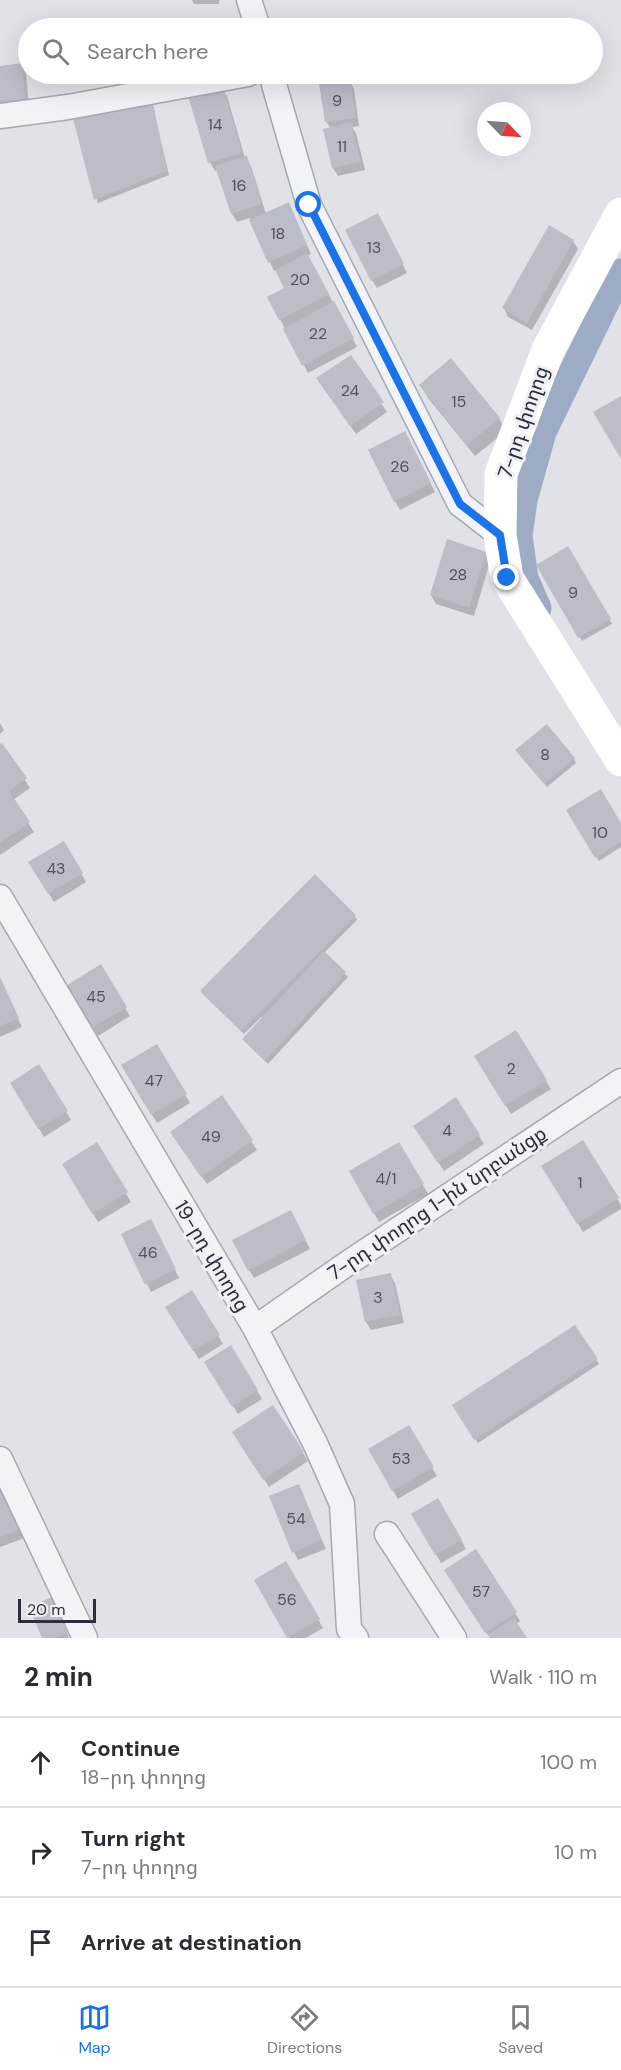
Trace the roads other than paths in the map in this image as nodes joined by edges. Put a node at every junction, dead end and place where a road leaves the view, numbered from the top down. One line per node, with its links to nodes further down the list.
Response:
1 (249, 0): 2 (street)
2 (255, 18)
3 (193, 84): 5 (street)
4 (274, 84): 7 (street)
5 (0, 116)
6 (621, 214): 7 (main road, 7-րդ փողոց)
7 (500, 535): 8 (main road, 7-րդ փողոց)
8 (621, 760)
9 (0, 897): 11 (street, 19-րդ փողոց)
10 (621, 1081): 11 (street, 7-րդ փողոց 1-ին նրբանցք)
11 (255, 1328): 15 (street, 19-րդ փողոց)
12 (0, 1459): 14 (street)
13 (387, 1534): 16 (street)
14 (85, 1638)
15 (356, 1638)
16 (454, 1638)

